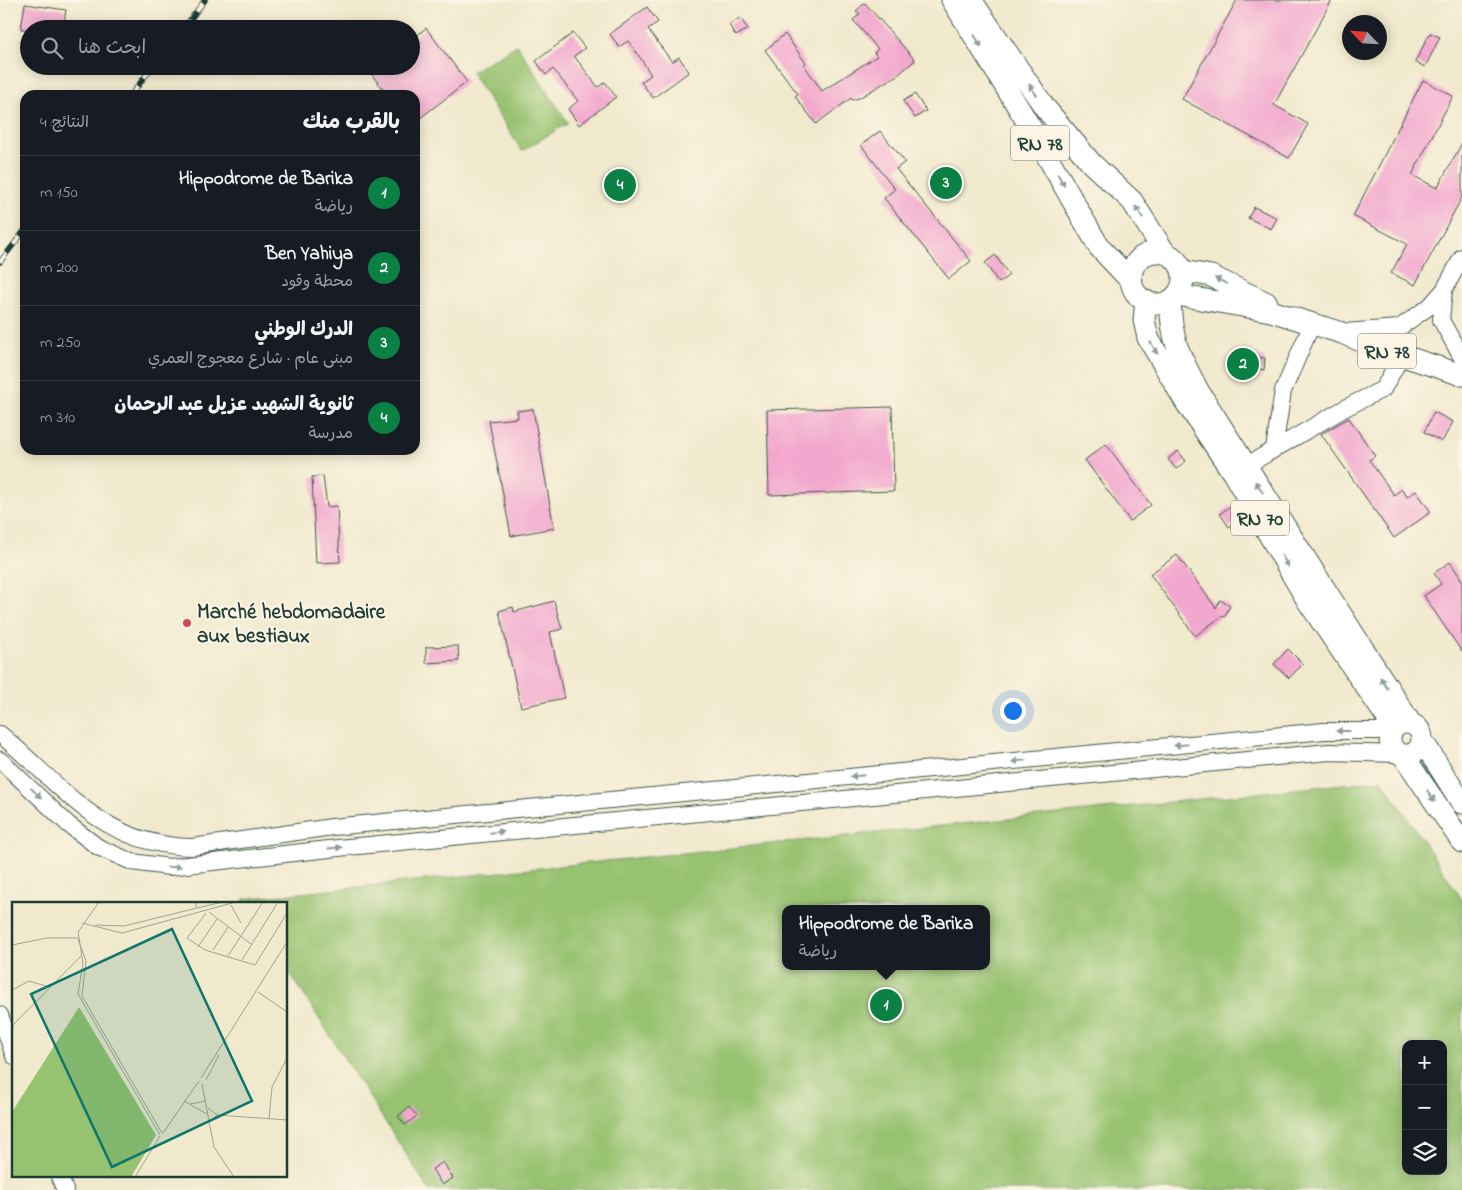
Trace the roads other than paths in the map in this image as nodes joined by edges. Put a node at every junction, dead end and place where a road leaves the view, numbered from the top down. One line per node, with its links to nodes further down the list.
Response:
1 (952, 0): 6 (main road, RN 78, one-way to 6)
2 (971, 0): 3 (main road, RN 78, one-way to 2)
3 (1166, 253): 5 (main road); 6 (main road)
4 (1462, 257): 7 (street)
5 (1183, 271): 8 (main road); 10 (main road, RN 78, one-way to 5)
6 (1132, 282): 9 (main road)
7 (1444, 290): 11 (street); 13 (street)
8 (1173, 298): 9 (main road); 10 (main road, RN 78); 16 (main road, RN 70)
9 (1146, 301): 16 (main road, RN 70, one-way to 16)
10 (1312, 324): 11 (main road, RN 78); 15 (street)
11 (1342, 332): 12 (main road, RN 78)
12 (1402, 356): 14 (main road, RN 78); 15 (street)
13 (1462, 358)
14 (1462, 375)
15 (1274, 449): 16 (street)
16 (1239, 469): 17 (main road, RN 70)
17 (1404, 731): 18 (street, one-way to 18); 19 (main road); 21 (main road, RN 70)
18 (0, 734)
19 (1401, 754): 20 (street, one-way to 19); 22 (main road, one-way to 22)
20 (0, 760)
21 (1462, 803)
22 (1462, 842)
23 (0, 1015): 24 (street)
24 (8, 1052)
25 (60, 1178): 26 (street)
26 (65, 1190)

